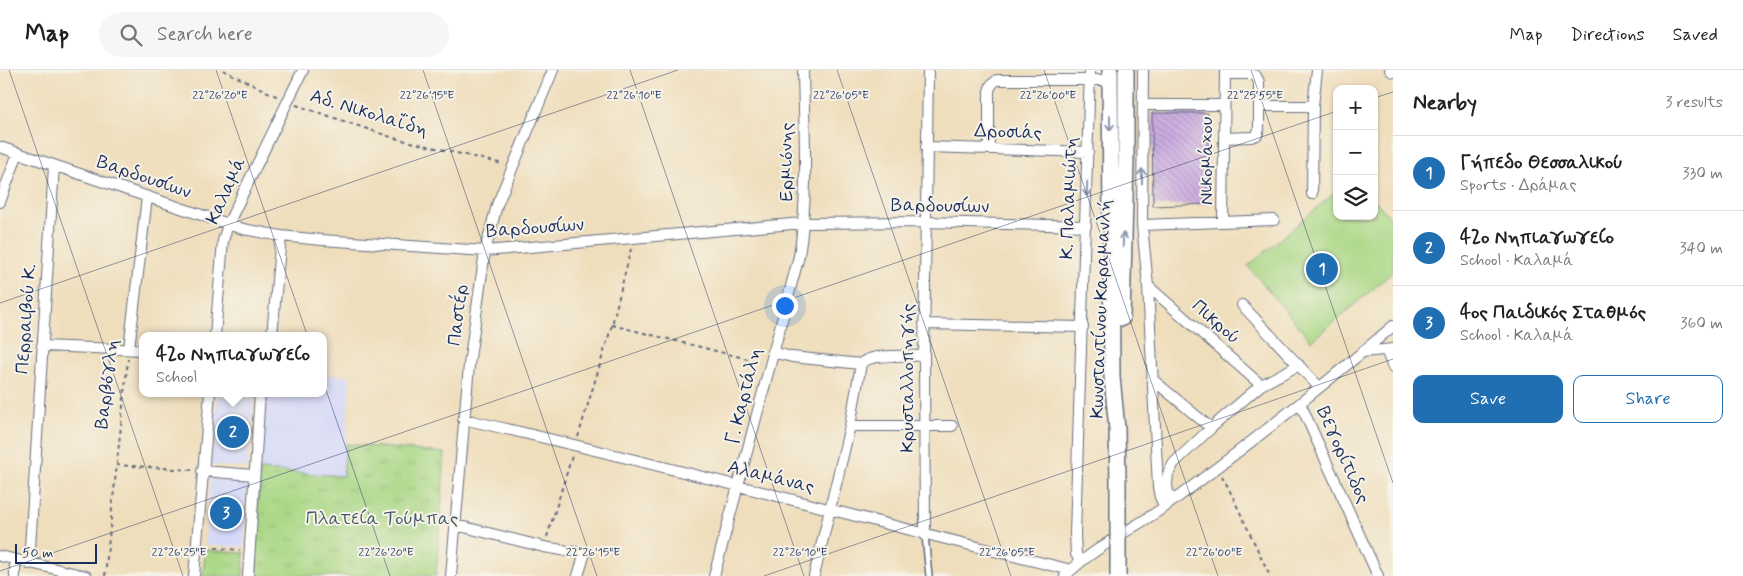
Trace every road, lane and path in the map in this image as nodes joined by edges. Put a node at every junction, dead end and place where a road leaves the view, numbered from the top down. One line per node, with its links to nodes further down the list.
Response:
1 (222, 70): 12 (path, Αδ. Νικολαΐδη)
2 (303, 70): 12 (street, Καλαμά)
3 (553, 70): 24 (street, Παστέρ)
4 (804, 70): 32 (street, Ερμιόνης)
5 (928, 70): 19 (street, Κρυσταλλοπηγής)
6 (1126, 70): 68 (main road, Κωνσταντίνου Καραμανλή, one-way to 6)
7 (1143, 70): 13 (street, Κωνσταντίνου Καραμανλή)
8 (1317, 70): 16 (street)
9 (1225, 72): 14 (street, Νικομάχου); 15 (street)
10 (1090, 75): 11 (street); 20 (street); 21 (street, Κ. Παλαμιώτη)
11 (1110, 75): 68 (main road, Κωνσταντίνου Καραμανλή, one-way to 68)
12 (288, 101): 24 (path, Αδ. Νικολαΐδη); 31 (street, Καλαμά)
13 (1143, 105): 14 (street); 33 (street, Κωνσταντίνου Καραμανλή, one-way to 13)
14 (1224, 105): 17 (street, Νικομάχου)
15 (1259, 106): 16 (street); 17 (street)
16 (1313, 106): 25 (street)
17 (1224, 138): 30 (street, Νικομάχου)
18 (0, 147): 22 (street, Βαρδουσίων)
19 (926, 147): 20 (street, Δροσιάς); 29 (street, Κρυσταλλοπηγής)
20 (989, 149): 21 (street, Δροσιάς)
21 (1088, 152): 34 (street, Κ. Παλαμιώτη, one-way to 34)
22 (18, 154): 23 (street, Βαρδουσίων); 27 (street)
23 (54, 166): 26 (street, Βαρδουσίων); 46 (street, Περραιβού Κ.)
24 (512, 167): 37 (street, Παστέρ)
25 (1312, 194)
26 (148, 197): 31 (street, Βαρδουσίων); 47 (street, Βαρβόγλη)
27 (0, 202)
28 (1274, 220): 30 (street)
29 (925, 222): 32 (street, Βαρδουσίων); 34 (street, Βαρδουσίων); 40 (street, Κρυσταλλοπηγής)
30 (1223, 222): 33 (street)
31 (228, 224): 35 (street, Βαρδουσίων); 44 (street, Καλαμά)
32 (803, 224): 36 (street, Βαρδουσίων); 50 (street, Γ. Καρτάλη)
33 (1142, 225): 38 (street, Κωνσταντίνου Καραμανλή)
34 (1086, 226): 43 (street, Κ. Παλαμιώτη)
35 (281, 236): 37 (street, Βαρδουσίων); 45 (street)
36 (634, 238): 37 (street, Βαρδουσίων); 41 (path)
37 (485, 250): 63 (street, Παστέρ)
38 (1148, 286): 57 (street, Κωνσταντίνου Καραμανλή); 58 (street, Πικρού)
39 (1242, 305): 55 (street)
40 (924, 324): 43 (street); 52 (street, Κρυσταλλοπηγής)
41 (612, 325): 53 (path); 69 (path)
42 (1393, 326): 51 (street)
43 (1083, 327): 85 (street, Κ. Παλαμιώτη)
44 (215, 332)
45 (272, 332)
46 (42, 346): 47 (street); 86 (street, Περραιβού Κ.)
47 (129, 349): 48 (street); 70 (path, Βαρβόγλη)
48 (139, 350)
49 (1389, 350): 51 (street); 56 (street)
50 (772, 352): 53 (street, Γ. Καρτάλη); 54 (street)
51 (1363, 352): 59 (street)
52 (924, 356): 54 (street); 65 (street, Κρυσταλλοπηγής)
53 (770, 364): 74 (street, Γ. Καρτάλη)
54 (860, 364): 64 (street)
55 (1299, 365): 58 (street); 59 (street)
56 (1393, 367)
57 (1152, 379): 67 (street); 76 (street, Κωνσταντίνου Καραμανλή)
58 (1261, 385): 67 (street)
59 (1319, 387): 62 (street)
60 (210, 397): 72 (street)
61 (260, 397): 73 (street)
62 (1300, 403): 71 (street); 101 (street, Βεγορίτιδος)
63 (463, 419): 69 (street, Αλαμάνας); 78 (street, Παστέρ)
64 (850, 426): 65 (street); 77 (street)
65 (924, 426): 66 (street); 79 (street, Κρυσταλλοπηγής)
66 (952, 426)
67 (1211, 428): 75 (street)
68 (1118, 429): 99 (main road, bridge)
69 (575, 445): 74 (street, Αλαμάνας); 81 (path)
70 (116, 465): 72 (path); 91 (path, Βαρβόγλη)
71 (1216, 468): 75 (street); 100 (path)
72 (202, 471): 73 (street); 80 (street)
73 (254, 475): 82 (street)
74 (738, 487): 77 (street, Αλαμάνας); 96 (street, Γ. Καρτάλη)
75 (1174, 500): 76 (street)
76 (1165, 507): 85 (street)
77 (829, 510): 79 (street, Αλαμάνας); 97 (street)
78 (456, 525): 81 (street); 94 (street, Παστέρ)
79 (925, 534): 87 (street, Αλαμάνας); 98 (lane)
80 (196, 547): 82 (path); 92 (street)
81 (544, 547): 95 (street)
82 (250, 550): 93 (street)
83 (0, 556): 84 (street)
84 (15, 560): 86 (street); 89 (street)
85 (1080, 562): 87 (street)
86 (29, 564): 88 (street)
87 (1068, 573)
88 (73, 574): 90 (street)
89 (14, 576)
90 (86, 576)
91 (105, 576)
92 (194, 576)
93 (248, 576)
94 (451, 576)
95 (578, 576)
96 (714, 576)
97 (814, 576)
98 (929, 576)
99 (1118, 576)
100 (1270, 576)
101 (1378, 576)

